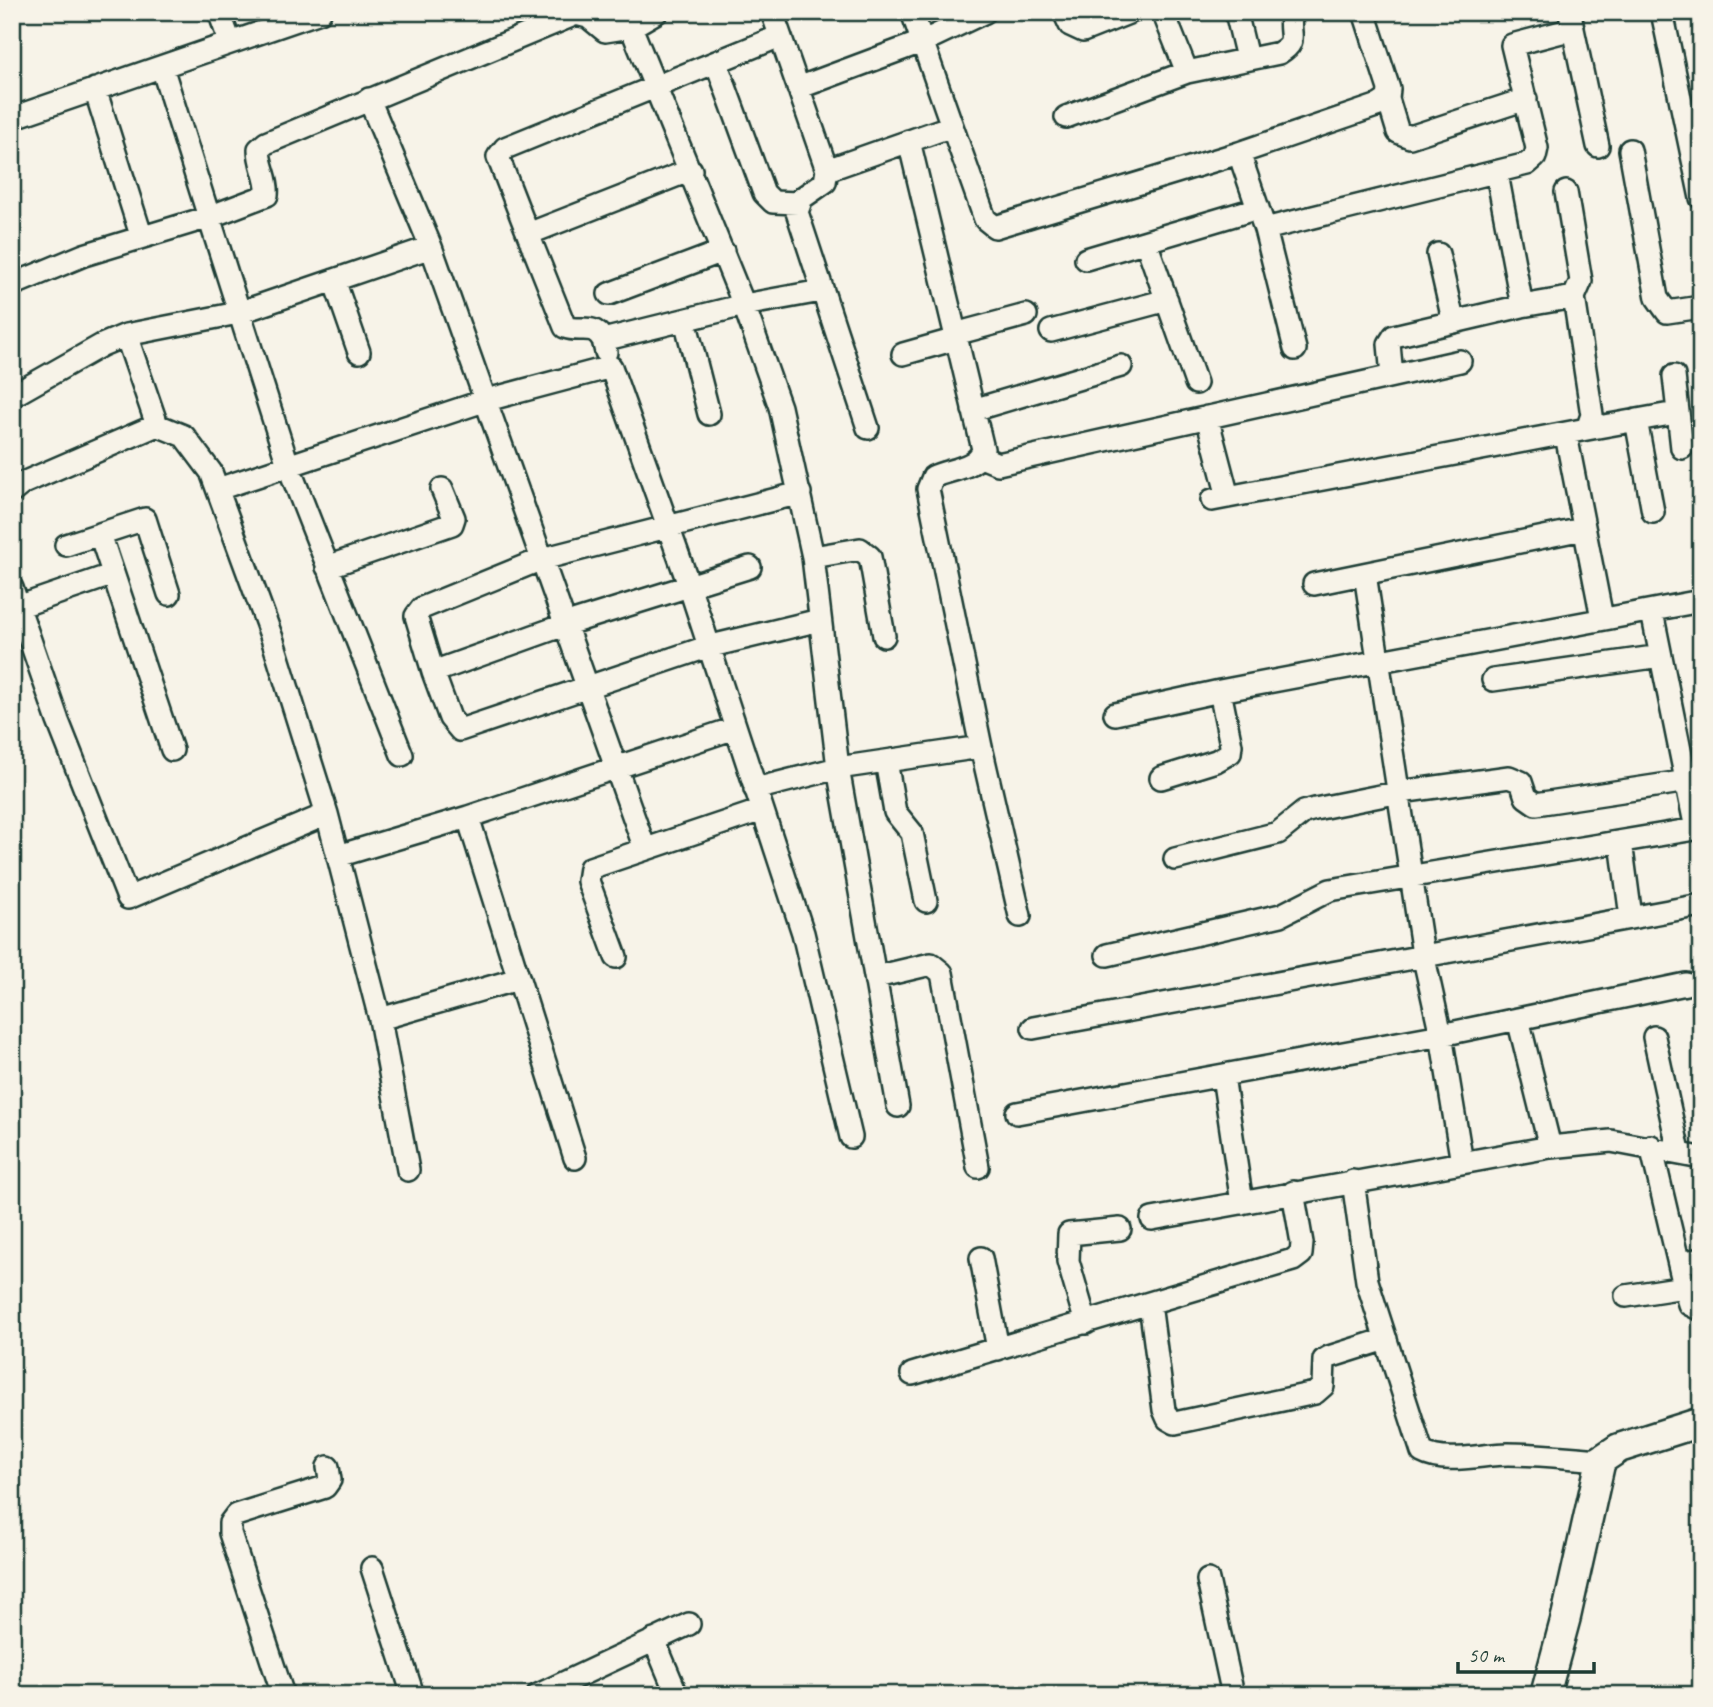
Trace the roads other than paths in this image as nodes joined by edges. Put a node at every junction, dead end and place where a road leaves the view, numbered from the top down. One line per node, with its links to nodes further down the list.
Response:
1 (219, 12): 17 (street)
2 (320, 12): 17 (street)
3 (772, 12): 15 (street)
4 (912, 12): 16 (street)
5 (985, 12): 16 (street)
6 (1064, 12): 7 (street)
7 (1131, 12)
8 (1163, 12): 21 (street)
9 (1236, 12): 18 (street)
10 (1296, 12): 18 (street)
11 (1364, 12): 26 (street)
12 (1662, 12): 39 (street)
13 (643, 18): 22 (street); 25 (street)
14 (1571, 21): 27 (street); 32 (street)
15 (780, 36): 19 (street); 23 (street)
16 (924, 41): 23 (street); 30 (street)
17 (230, 42): 20 (street)
18 (1247, 58): 21 (street)
19 (716, 62): 22 (street); 40 (street)
20 (162, 67): 24 (street); 42 (street)
21 (1187, 72): 28 (street)
22 (656, 86): 35 (street); 44 (street)
23 (798, 88): 36 (street)
24 (95, 89): 29 (street); 45 (street)
25 (369, 99): 42 (street); 47 (street)
26 (1388, 99): 27 (street); 34 (street)
27 (1526, 99): 37 (street)
28 (1066, 117)
29 (12, 118)
30 (952, 126): 31 (street); 34 (street)
31 (909, 141): 36 (street); 66 (street)
32 (1598, 146)
33 (1630, 150): 59 (street)
34 (1239, 153): 41 (street)
35 (691, 170): 44 (street); 48 (street)
36 (827, 170): 40 (street)
37 (1497, 174): 43 (street); 58 (street)
38 (1566, 192): 55 (street)
39 (1701, 198)
40 (798, 203): 53 (street)
41 (1258, 208): 43 (street); 46 (street)
42 (209, 217): 45 (street); 60 (street)
43 (1265, 229): 68 (street)
44 (528, 234): 67 (street)
45 (141, 235): 52 (street)
46 (1146, 242): 50 (street); 56 (street)
47 (431, 247): 51 (street); 78 (street)
48 (723, 251): 54 (street); 57 (street)
49 (1438, 254): 63 (street)
50 (1087, 259)
51 (334, 280): 60 (street); 69 (street)
52 (12, 285)
53 (821, 291): 57 (street); 85 (street)
54 (609, 294)
55 (1574, 297): 58 (street); 86 (street)
56 (1167, 300): 64 (street); 76 (street)
57 (744, 306): 62 (street); 94 (street)
58 (1522, 306): 63 (street)
59 (1701, 307)
60 (239, 313): 65 (street); 90 (street)
61 (1026, 315): 66 (street)
62 (685, 320): 67 (street); 81 (street)
63 (1453, 320): 74 (street)
64 (1051, 331)
65 (126, 335): 77 (street); 84 (street)
66 (956, 336): 70 (street); 79 (street)
67 (603, 340): 73 (street)
68 (1295, 349)
69 (359, 352)
70 (903, 354)
71 (1460, 361): 74 (street)
72 (1121, 366): 79 (street)
73 (611, 367): 78 (street); 96 (street)
74 (1392, 376): 82 (street)
75 (1674, 376): 80 (street)
76 (1196, 383)
77 (12, 396)
78 (487, 400): 90 (street); 101 (street)
79 (973, 410): 89 (street)
80 (1676, 413): 83 (street); 88 (street)
81 (709, 414)
82 (1207, 417): 87 (street); 89 (street)
83 (1636, 420): 86 (street); 95 (street)
84 (157, 425): 91 (street); 93 (street)
85 (868, 428)
86 (1587, 429): 87 (street)
87 (1566, 435): 97 (street)
88 (1682, 449)
89 (981, 457): 125 (street)
90 (288, 465): 91 (street); 102 (street)
91 (218, 489): 136 (street)
92 (442, 489): 102 (street)
93 (12, 492)
94 (800, 493): 96 (street); 100 (street)
95 (1653, 512)
96 (668, 529): 101 (street); 107 (street)
97 (1583, 529): 104 (street); 112 (street)
98 (100, 534): 99 (street); 105 (street); 108 (street)
99 (66, 545)
100 (813, 557): 113 (street); 115 (street)
101 (542, 559): 114 (street); 119 (street)
102 (327, 567): 127 (street)
103 (750, 567): 107 (street)
104 (1365, 574): 106 (street); 118 (street)
105 (111, 575): 109 (street); 126 (street)
106 (1314, 584)
107 (689, 585): 114 (street); 116 (street)
108 (169, 594)
109 (14, 601): 136 (street)
110 (1701, 601): 111 (street)
111 (1652, 612): 112 (street); 117 (street)
112 (1602, 618): 118 (street)
113 (820, 620): 116 (street); 129 (street)
114 (567, 624): 119 (street); 121 (street)
115 (884, 636)
116 (707, 647): 121 (street); 124 (street)
117 (1661, 656): 120 (street); 132 (street)
118 (1380, 661): 122 (street); 134 (street)
119 (433, 672): 121 (street)
120 (1493, 680)
121 (589, 687): 130 (street)
122 (1220, 691): 123 (street); 131 (street)
123 (1115, 714)
124 (735, 727): 130 (street); 133 (street)
125 (981, 747): 128 (street); 146 (street)
126 (172, 750)
127 (402, 755)
128 (886, 761): 129 (street); 144 (street)
129 (838, 768): 133 (street); 151 (street)
130 (617, 769): 137 (street); 140 (street)
131 (1161, 778)
132 (1688, 781): 134 (street); 138 (street)
133 (755, 789): 135 (street)
134 (1399, 792): 142 (street); 143 (street)
135 (762, 810): 140 (street); 162 (street)
136 (327, 814): 141 (street)
137 (468, 817): 141 (street); 152 (street)
138 (1699, 829): 139 (street)
139 (1621, 842): 143 (street); 147 (street)
140 (645, 849): 150 (street)
141 (338, 856): 154 (street)
142 (1175, 859)
143 (1413, 874): 148 (street); 149 (street)
144 (926, 901)
145 (1701, 905): 147 (street)
146 (1020, 916)
147 (1631, 918): 148 (street)
148 (1423, 954): 156 (street); 157 (street)
149 (1107, 955)
150 (615, 957)
151 (876, 977): 160 (street); 169 (street)
152 (518, 979): 154 (street); 166 (street)
153 (1686, 984): 155 (street)
154 (380, 1019): 170 (street)
155 (1518, 1019): 157 (street); 164 (street)
156 (1033, 1028)
157 (1441, 1035): 159 (street); 168 (street)
158 (1654, 1037): 165 (street)
159 (1223, 1076): 161 (street); 173 (street)
160 (898, 1106)
161 (1017, 1113)
162 (851, 1138)
163 (1651, 1146): 164 (street); 165 (street); 178 (street)
164 (1550, 1147): 168 (street)
165 (1679, 1152): 167 (street)
166 (575, 1158)
167 (1701, 1158)
168 (1462, 1163): 171 (street)
169 (978, 1167)
170 (408, 1170)
171 (1353, 1181): 172 (street); 184 (street)
172 (1293, 1192): 173 (street); 181 (street)
173 (1242, 1203): 174 (street)
174 (1152, 1219)
175 (1120, 1229): 183 (street)
176 (981, 1258): 185 (street)
177 (1701, 1259): 178 (street)
178 (1679, 1263): 179 (street)
179 (1684, 1287): 180 (street); 182 (street)
180 (1626, 1296)
181 (1150, 1304): 183 (street); 184 (street)
182 (1701, 1310)
183 (1086, 1323): 185 (street)
184 (1386, 1339): 188 (street)
185 (998, 1349): 186 (street)
186 (912, 1374)
187 (1701, 1422): 188 (street)
188 (1601, 1460): 199 (street)
189 (328, 1467): 194 (street)
190 (373, 1568): 195 (street)
191 (1208, 1580): 198 (street)
192 (689, 1624): 193 (street)
193 (654, 1640): 196 (street); 197 (street)
194 (283, 1695)
195 (413, 1695)
196 (538, 1695)
197 (677, 1695)
198 (1233, 1695)
199 (1545, 1695)

